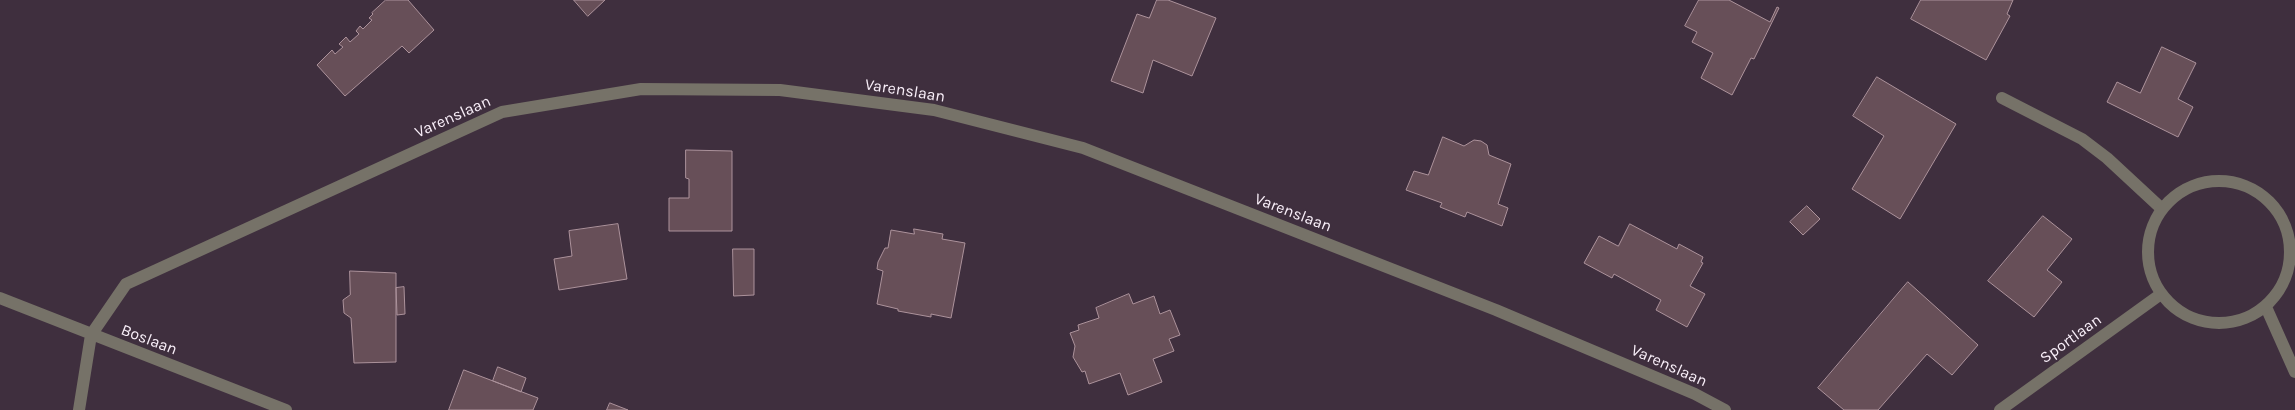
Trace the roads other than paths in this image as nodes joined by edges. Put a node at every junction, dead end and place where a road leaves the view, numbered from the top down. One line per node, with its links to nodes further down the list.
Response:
1 (2002, 98): 2 (street)
2 (2162, 209): 3 (street); 5 (street)
3 (2161, 294): 5 (street); 11 (street, Sportlaan)
4 (0, 298): 6 (street, Boslaan)
5 (2266, 307): 7 (street)
6 (91, 335): 8 (street); 9 (street, Boslaan); 10 (street, Varenslaan)
7 (2295, 372)
8 (79, 410)
9 (286, 410)
10 (1725, 410)
11 (2000, 410)

